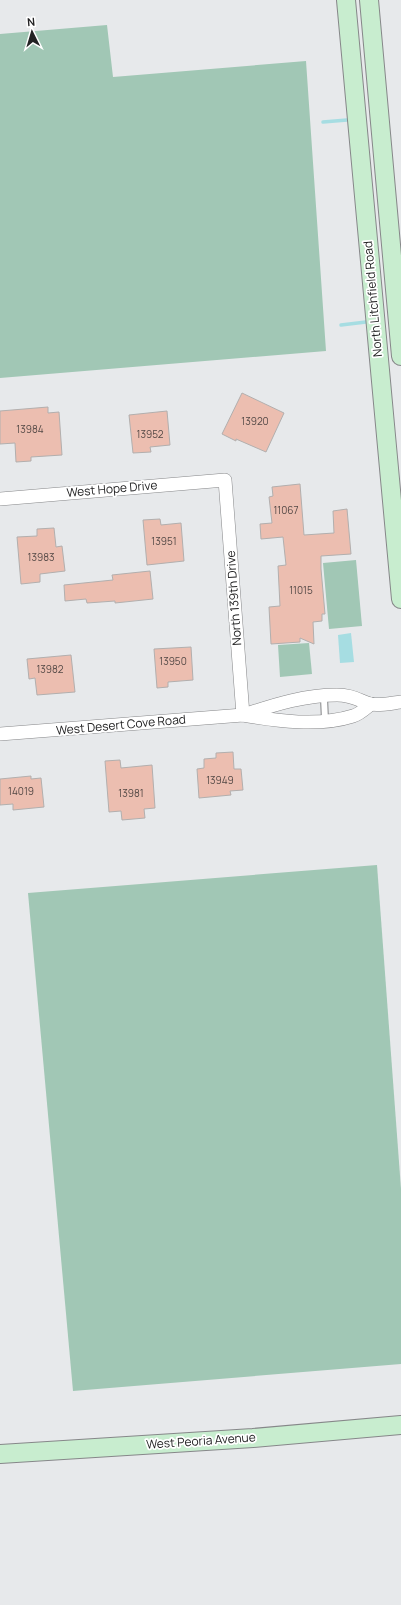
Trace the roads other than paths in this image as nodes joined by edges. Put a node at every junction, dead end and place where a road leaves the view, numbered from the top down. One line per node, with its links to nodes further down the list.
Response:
1 (346, 0): 3 (main road, North Litchfield Road)
2 (369, 0): 4 (main road, North Litchfield Road)
3 (359, 146): 4 (main road); 8 (main road, North Litchfield Road)
4 (398, 299): 5 (main road, North Litchfield Road)
5 (401, 356)
6 (225, 480): 7 (street, West Hope Drive); 12 (street, North 139th Drive)
7 (0, 498)
8 (401, 598)
9 (324, 696): 11 (street, West Desert Cove Road); 12 (street, West Desert Cove Road); 13 (lane)
10 (401, 702): 11 (street, West Desert Cove Road)
11 (371, 704): 13 (street, West Desert Cove Road)
12 (243, 715): 13 (street, West Desert Cove Road); 14 (street, West Desert Cove Road)
13 (325, 721)
14 (0, 734)
15 (401, 1425): 16 (main road, West Peoria Avenue)
16 (0, 1454)

